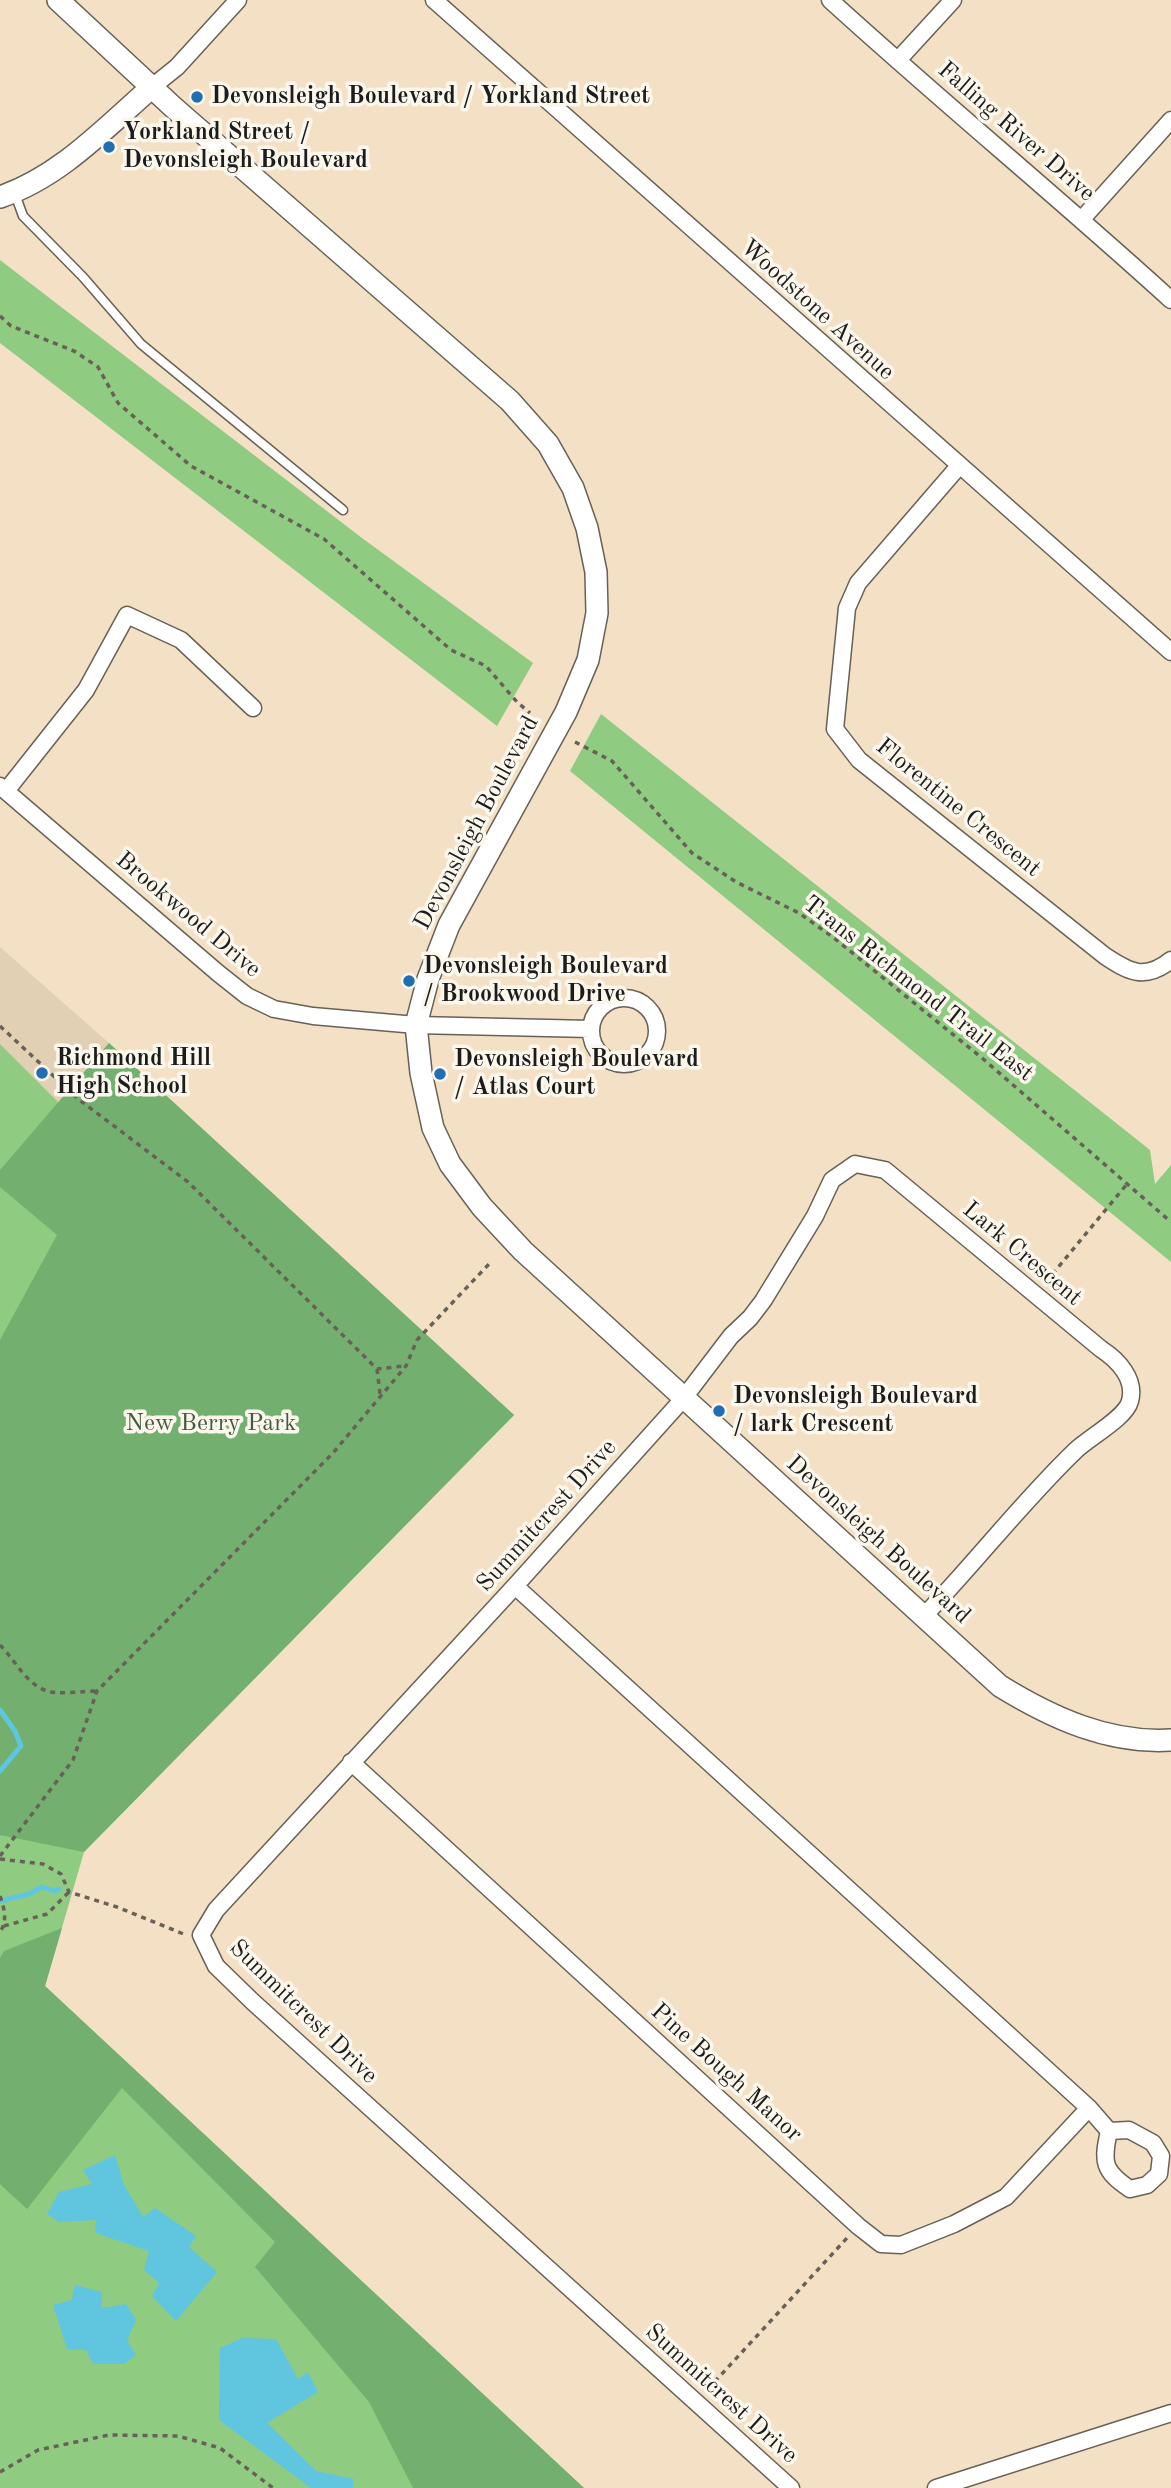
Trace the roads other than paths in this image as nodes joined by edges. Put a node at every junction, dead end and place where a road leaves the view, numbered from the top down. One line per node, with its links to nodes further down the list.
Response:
1 (58, 0): 7 (street, Devonsleigh Boulevard)
2 (238, 0): 7 (street)
3 (434, 0): 12 (street, Woodstone Avenue)
4 (830, 0): 6 (street, Falling River Drive)
5 (953, 0): 6 (street)
6 (898, 60): 10 (street, Falling River Drive)
7 (152, 87): 9 (street); 18 (street, Devonsleigh Boulevard)
8 (1171, 120): 10 (street)
9 (7, 195): 13 (lane)
10 (1082, 219): 11 (street, Falling River Drive)
11 (1171, 300)
12 (959, 466): 14 (street, Woodstone Avenue); 17 (street, Florentine Crescent)
13 (343, 510)
14 (1171, 652)
15 (253, 708): 16 (street)
16 (3, 788): 18 (street, Brookwood Drive)
17 (1171, 960)
18 (416, 1025): 19 (street, Brookwood Drive); 20 (street, Devonsleigh Boulevard)
19 (591, 1030): 19 (street)
20 (683, 1399): 21 (street, Summitcrest Drive); 22 (street, Devonsleigh Boulevard); 22 (street, Lark Crescent)
21 (515, 1586): 24 (street, Summitcrest Drive); 25 (street)
22 (925, 1616): 23 (street, Devonsleigh Boulevard)
23 (1171, 1740)
24 (351, 1762): 25 (street, Pine Bough Manor); 28 (street, Summitcrest Drive)
25 (1089, 2108): 26 (street)
26 (1109, 2132)
27 (1171, 2413): 29 (street)
28 (791, 2488)
29 (936, 2488)

